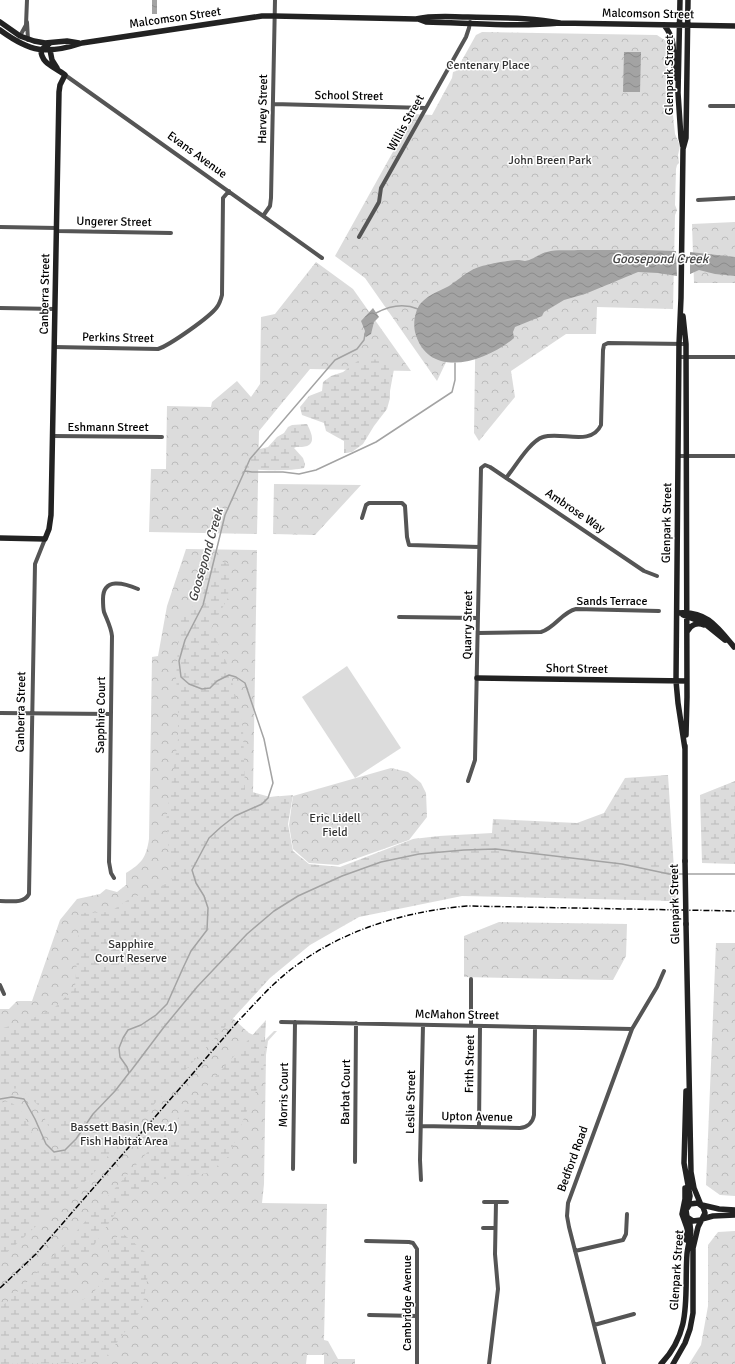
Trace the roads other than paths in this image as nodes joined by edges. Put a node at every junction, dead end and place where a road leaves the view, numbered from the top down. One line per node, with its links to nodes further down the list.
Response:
1 (27, 0): 6 (street)
2 (275, 0): 5 (street, Harvey Street)
3 (680, 0): 10 (main road, Glenpark Street)
4 (688, 0): 11 (main road, Glenpark Street)
5 (274, 16): 7 (main road, Malcomson Street); 18 (main road, Malcomson Street); 24 (street, Harvey Street)
6 (26, 18): 14 (street); 15 (street)
7 (470, 20): 9 (main road, Malcomson Street); 27 (street, Willis Street)
8 (0, 22): 14 (main road, Evans Avenue)
9 (664, 25): 10 (main road, Malcomson Street); 23 (main road)
10 (680, 25): 11 (main road, Malcomson Street); 23 (main road, Glenpark Street)
11 (688, 25): 12 (main road, Malcomson Street); 28 (main road, Glenpark Street)
12 (735, 26)
13 (0, 30): 19 (main road)
14 (20, 36): 15 (main road, Evans Avenue); 19 (main road)
15 (28, 40): 16 (main road, Evans Avenue)
16 (36, 42): 17 (main road, Evans Avenue); 20 (main road, Evans Avenue)
17 (50, 43): 18 (main road, Malcomson Street); 20 (main road)
18 (82, 43): 20 (main road, Malcomson Street)
19 (24, 46): 20 (main road)
20 (45, 49): 21 (main road, Evans Avenue); 21 (main road, Evans Avenue)
21 (59, 70): 22 (main road, Evans Avenue)
22 (65, 75): 29 (street, Evans Avenue); 34 (main road, Canberra Street)
23 (678, 81): 28 (main road, Glenpark Street)
24 (273, 104): 27 (street, School Street); 32 (street, Harvey Street)
25 (710, 106): 26 (street)
26 (735, 106)
27 (426, 108): 36 (street, Willis Street)
28 (683, 149): 38 (main road, Glenpark Street)
29 (228, 191): 32 (street, Evans Avenue); 43 (street, Perkins Street)
30 (735, 198): 31 (street)
31 (698, 200)
32 (263, 216): 37 (street, Evans Avenue)
33 (0, 227): 34 (street, Ungerer Street)
34 (57, 229): 35 (street, Ungerer Street); 40 (main road, Canberra Street)
35 (171, 233)
36 (359, 238)
37 (322, 258)
38 (681, 298): 41 (main road, Glenpark Street); 42 (main road, Glenpark Street)
39 (0, 308): 40 (street)
40 (56, 309): 43 (main road, Canberra Street)
41 (679, 344): 42 (street); 44 (main road, Glenpark Street); 53 (street)
42 (686, 344): 45 (main road, Glenpark Street)
43 (54, 347): 47 (main road, Canberra Street)
44 (679, 357): 45 (street); 49 (main road, Glenpark Street)
45 (686, 357): 46 (street); 50 (main road, Glenpark Street)
46 (735, 357)
47 (53, 436): 48 (street, Eshmann Street); 56 (main road, Canberra Street)
48 (162, 437)
49 (678, 456): 50 (street); 61 (main road, Glenpark Street)
50 (686, 456): 51 (street); 62 (main road, Glenpark Street)
51 (735, 456)
52 (481, 468): 53 (street, Ambrose Way); 57 (street, Quarry Street)
53 (506, 478): 58 (street, Ambrose Way)
54 (362, 518): 57 (street)
55 (0, 538): 56 (main road)
56 (45, 539): 73 (street, Canberra Street)
57 (479, 546): 64 (street, Quarry Street)
58 (657, 576)
59 (138, 589): 74 (street, Sapphire Court)
60 (659, 611): 65 (street, Sands Terrace)
61 (677, 613): 62 (main road); 70 (main road, Glenpark Street)
62 (687, 614): 66 (main road, Glenpark Street); 67 (main road); 68 (main road)
63 (399, 617): 64 (street)
64 (478, 618): 65 (street, Quarry Street)
65 (478, 633): 69 (street, Quarry Street)
66 (687, 633): 67 (main road); 71 (main road, Glenpark Street)
67 (716, 633): 68 (main road)
68 (734, 648)
69 (477, 678): 70 (main road, Short Street); 76 (street, Quarry Street)
70 (676, 681): 71 (main road, Short Street); 75 (main road, Glenpark Street)
71 (687, 681): 75 (main road, Glenpark Street)
72 (0, 713): 73 (street)
73 (32, 713): 74 (street); 78 (street, Canberra Street)
74 (111, 714): 77 (street, Sapphire Court)
75 (685, 749): 91 (main road, Glenpark Street, bridge)
76 (468, 781)
77 (114, 878)
78 (0, 901)
79 (664, 971): 90 (street, Bedford Road)
80 (471, 979): 87 (street)
81 (0, 985): 82 (street)
82 (4, 994)
83 (281, 1022): 84 (street, McMahon Street)
84 (295, 1022): 85 (street, McMahon Street); 96 (street, Morris Court)
85 (356, 1024): 86 (street, McMahon Street); 94 (street, Barbat Court)
86 (423, 1025): 87 (street, McMahon Street); 92 (street, Leslie Street)
87 (471, 1025): 88 (street, McMahon Street)
88 (480, 1026): 89 (street, McMahon Street); 93 (street, Frith Street)
89 (535, 1027): 90 (street, McMahon Street); 93 (street, Upton Avenue)
90 (632, 1029): 113 (street, Bedford Road)
91 (688, 1059): 95 (main road, Glenpark Street); 101 (main road, Glenpark Street)
92 (420, 1126): 93 (street, Upton Avenue); 97 (street, Leslie Street)
93 (479, 1127)
94 (355, 1162)
95 (684, 1163): 102 (main road, Glenpark Street); 114 (main road)
96 (293, 1169)
97 (421, 1180)
98 (484, 1202): 99 (street)
99 (496, 1202): 100 (street); 109 (street)
100 (507, 1202)
101 (702, 1205): 102 (main road); 103 (main road); 107 (main road)
102 (688, 1207): 106 (main road)
103 (735, 1210)
104 (627, 1214): 110 (street)
105 (735, 1215): 107 (main road)
106 (688, 1218): 107 (main road); 114 (main road, Glenpark Street)
107 (702, 1219): 123 (main road, Glenpark Street)
108 (483, 1228): 109 (street)
109 (495, 1228): 120 (street)
110 (624, 1239): 112 (street); 113 (street)
111 (366, 1241): 117 (street, Cambridge Avenue)
112 (628, 1244)
113 (575, 1252): 118 (street, Bedford Road)
114 (687, 1254): 122 (main road, Glenpark Street)
115 (634, 1314): 118 (street)
116 (369, 1315): 117 (street)
117 (416, 1316): 119 (street, Cambridge Avenue)
118 (594, 1325): 121 (street, Bedford Road)
119 (416, 1364)
120 (489, 1364)
121 (604, 1364)
122 (661, 1364)
123 (673, 1364)

